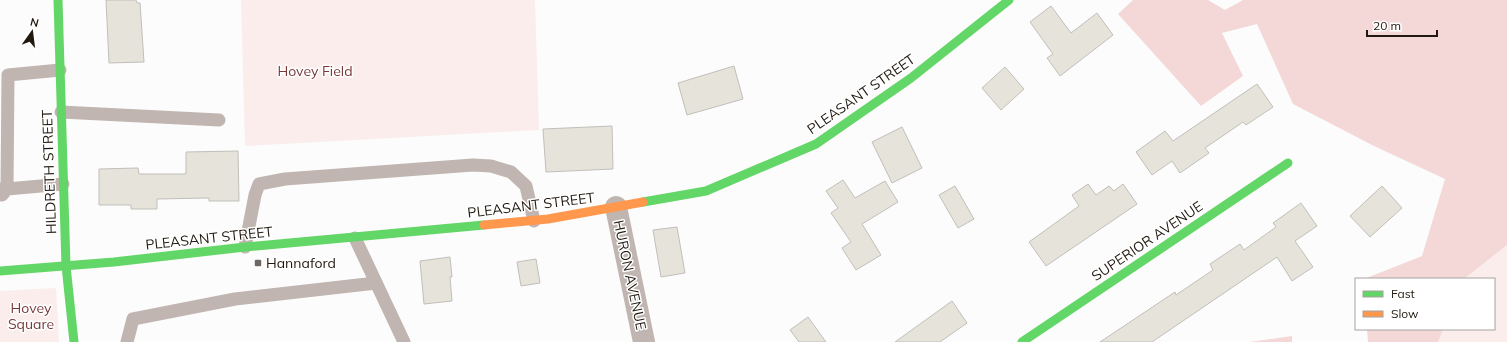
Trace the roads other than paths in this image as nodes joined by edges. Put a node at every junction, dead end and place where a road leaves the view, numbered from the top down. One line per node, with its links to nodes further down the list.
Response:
1 (58, 0): 3 (main road, HILDRETH STREET)
2 (1009, 0): 9 (main road, PLEASANT STREET)
3 (60, 70): 4 (main road, HILDRETH STREET); 8 (lane)
4 (61, 112): 5 (lane); 7 (main road, HILDRETH STREET)
5 (219, 120)
6 (1288, 163): 20 (main road, SUPERIOR AVENUE)
7 (63, 184): 8 (lane); 13 (main road, HILDRETH STREET)
8 (2, 192)
9 (616, 207): 10 (main road, PLEASANT STREET); 19 (street, HURON AVENUE)
10 (534, 220): 11 (main road, PLEASANT STREET); 12 (lane)
11 (355, 238): 12 (main road, PLEASANT STREET); 15 (lane)
12 (245, 247): 13 (main road, PLEASANT STREET)
13 (66, 266): 14 (main road, PLEASANT STREET); 16 (main road, HILDRETH STREET)
14 (0, 270)
15 (376, 283): 17 (lane); 18 (lane)
16 (74, 342)
17 (127, 342)
18 (404, 342)
19 (644, 342)
20 (1022, 342)

